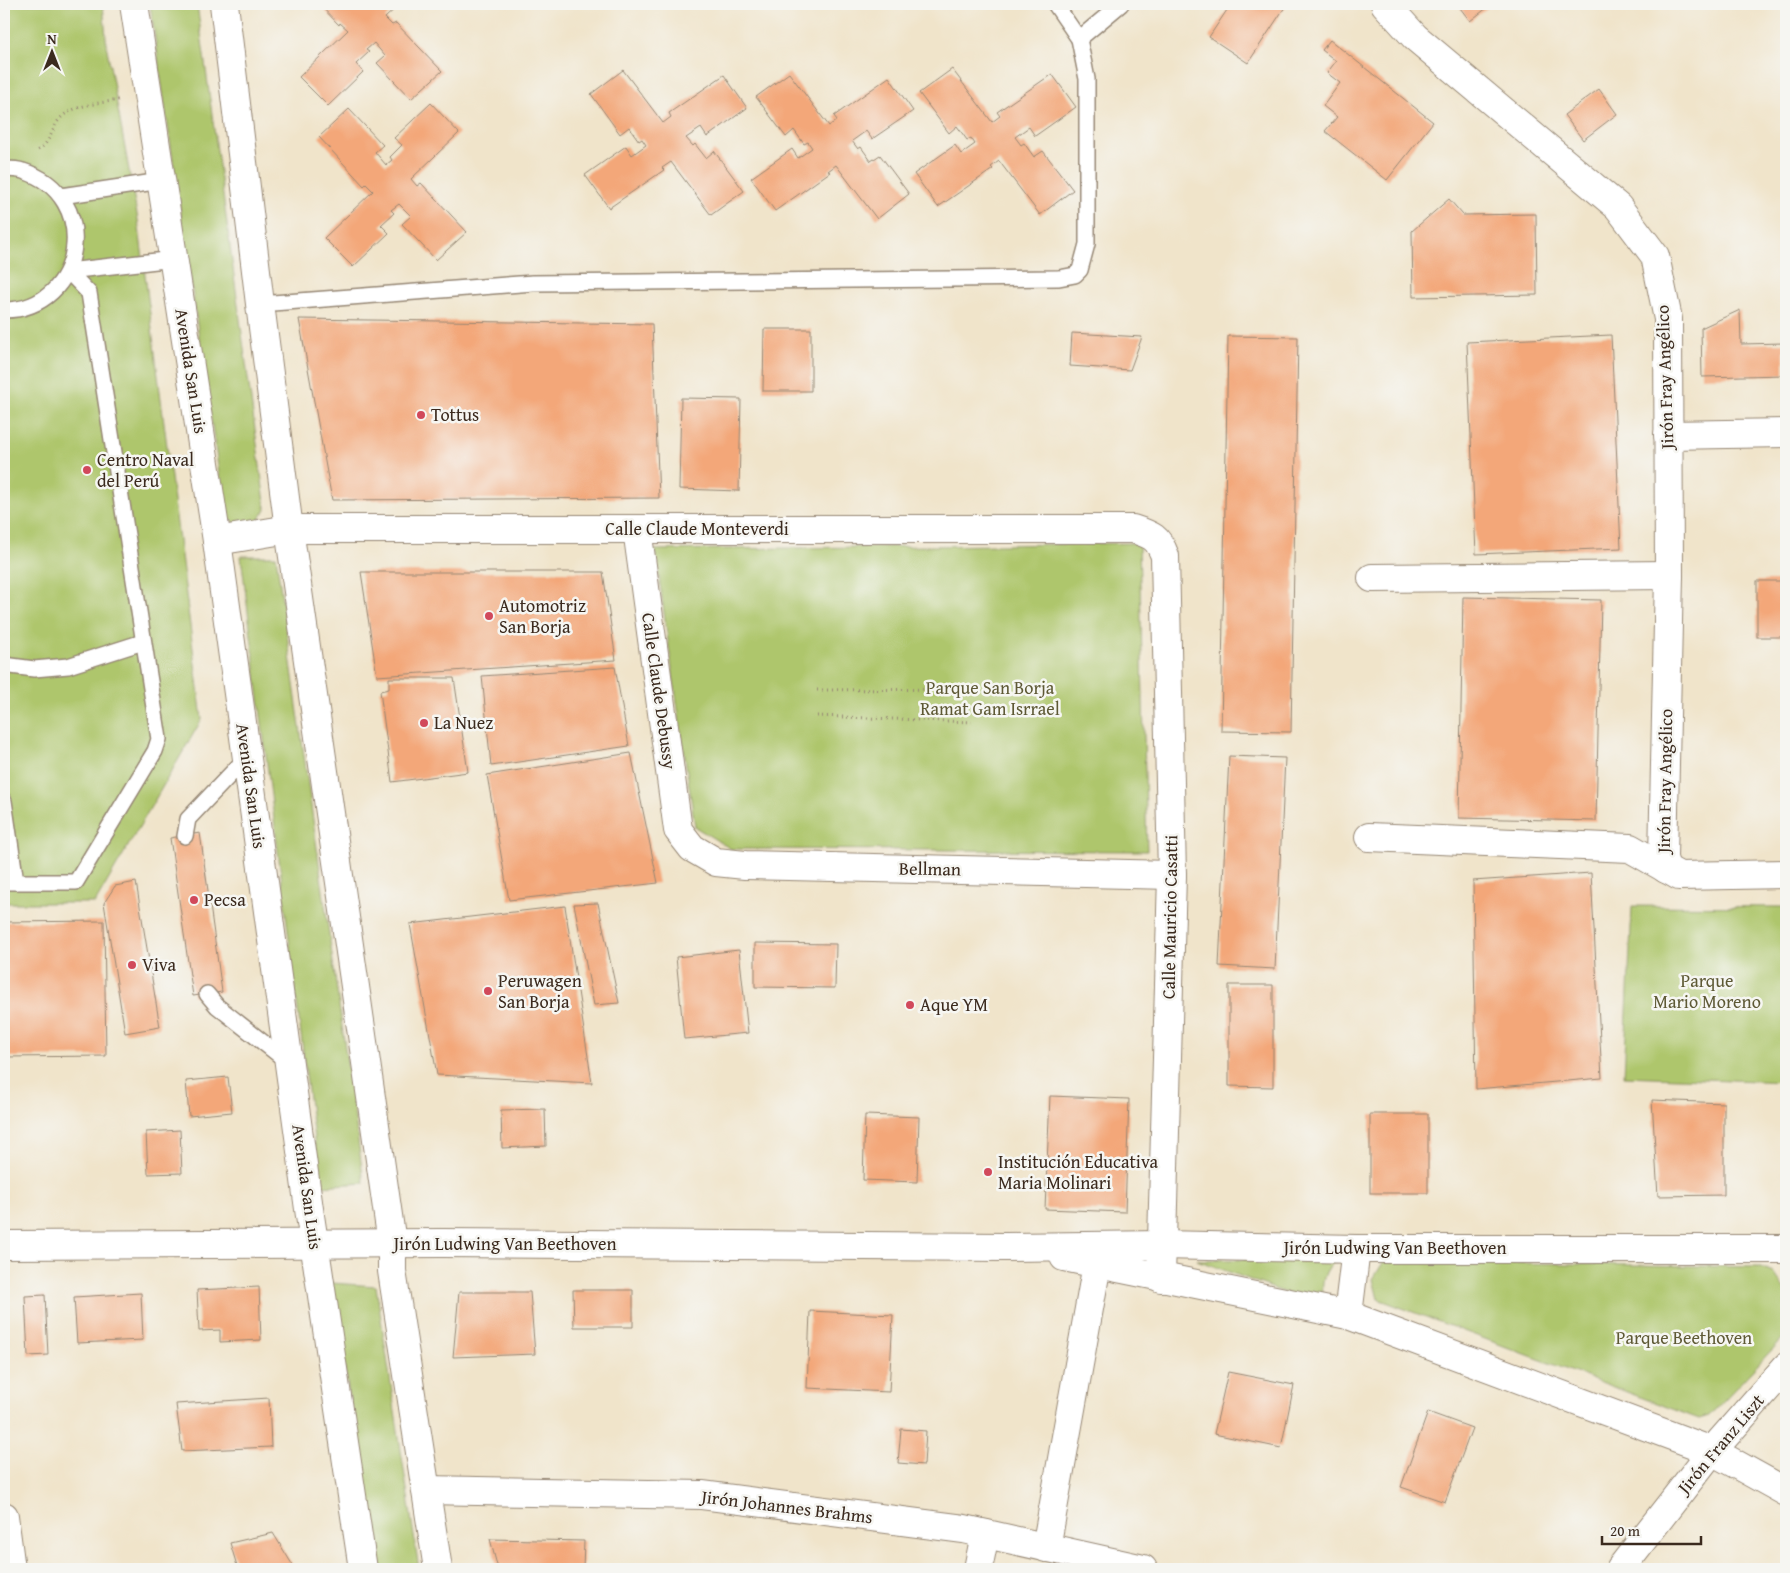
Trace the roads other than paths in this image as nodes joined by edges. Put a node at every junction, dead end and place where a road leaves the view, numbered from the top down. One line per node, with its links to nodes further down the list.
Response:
1 (134, 4): 8 (street, Avenida San Luis)
2 (224, 4): 12 (street)
3 (1055, 4): 6 (lane)
4 (1121, 4): 6 (lane)
5 (1385, 4): 15 (street, Jirón Fray Angélico)
6 (1079, 39): 12 (lane)
7 (4, 169): 9 (lane)
8 (162, 181): 9 (lane); 10 (street, Avenida San Luis)
9 (61, 196): 11 (lane)
10 (174, 259): 11 (lane); 18 (street, Avenida San Luis)
11 (68, 271): 13 (lane); 22 (lane)
12 (260, 304): 16 (street)
13 (4, 310)
14 (1786, 432): 15 (street)
15 (1668, 435): 20 (street, Jirón Fray Angélico)
16 (289, 529): 17 (street, Calle Claude Monteverdi); 18 (street, Calle Claude Monteverdi); 35 (street)
17 (637, 529): 19 (street, Calle Claude Monteverdi); 28 (street, Calle Claude Debussy)
18 (217, 541): 24 (street, Avenida San Luis)
19 (1165, 556): 31 (street, Calle Mauricio Casatti)
20 (1669, 575): 21 (street); 29 (street, Jirón Fray Angélico)
21 (1372, 578)
22 (143, 642): 23 (lane); 32 (lane)
23 (4, 665)
24 (247, 757): 26 (lane); 34 (street, Avenida San Luis)
25 (4, 801): 32 (lane)
26 (185, 836)
27 (1369, 837): 29 (street)
28 (692, 848): 31 (street, Bellman)
29 (1666, 869): 30 (street)
30 (1786, 874)
31 (1172, 875): 38 (street, Calle Mauricio Casatti)
32 (10, 882)
33 (207, 994): 34 (lane)
34 (289, 1063): 37 (street, Avenida San Luis)
35 (392, 1243): 37 (street, Jirón Ludwing Van Beethoven); 39 (street, Jirón Ludwing Van Beethoven); 47 (street)
36 (4, 1244): 37 (street, Jirón Ludwing Van Beethoven)
37 (316, 1244): 53 (street, Avenida San Luis)
38 (1162, 1244): 39 (street, Jirón Ludwing Van Beethoven); 40 (street, Jirón Ludwing Van Beethoven); 43 (street, Calle Mauricio Casatti)
39 (1006, 1247): 42 (street, Jirón Ludwing Van Beethoven)
40 (1356, 1249): 41 (street, Jirón Ludwing Van Beethoven); 44 (street)
41 (1785, 1250)
42 (1097, 1264): 43 (street, Jirón Ludwing Van Beethoven); 51 (street)
43 (1161, 1278): 44 (street, Jirón Ludwing Van Beethoven)
44 (1348, 1315): 46 (street, Jirón Ludwing Van Beethoven)
45 (1786, 1367): 46 (street, Jirón Franz Liszt)
46 (1712, 1452): 48 (street, Jirón Ludwing Van Beethoven); 57 (street, Jirón Franz Liszt)
47 (426, 1490): 50 (street, Jirón Johannes Brahms); 54 (street)
48 (1786, 1492)
49 (4, 1516): 52 (street)
50 (984, 1534): 51 (street, Jirón Johannes Brahms); 55 (street)
51 (1046, 1548): 56 (street, Jirón Johannes Brahms)
52 (11, 1569)
53 (363, 1569)
54 (438, 1569)
55 (978, 1569)
56 (1143, 1569)
57 (1620, 1569)

